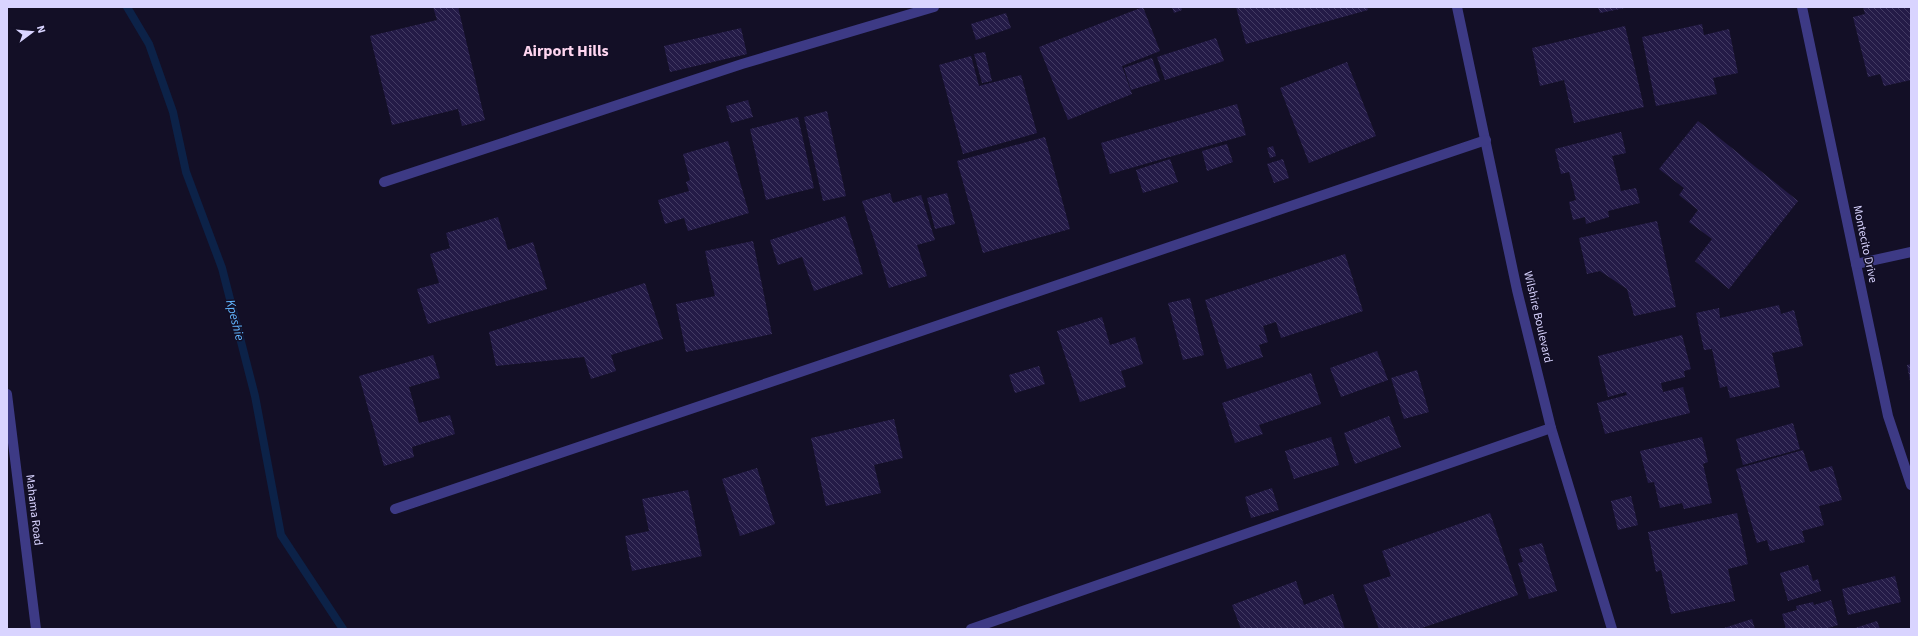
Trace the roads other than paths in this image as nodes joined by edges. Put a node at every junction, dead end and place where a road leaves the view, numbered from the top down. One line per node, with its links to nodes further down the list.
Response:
1 (934, 7): 5 (street)
2 (1457, 7): 4 (street, Wilshire Boulevard)
3 (1802, 7): 7 (street, Montecito Drive)
4 (1486, 140): 9 (street, Wilshire Boulevard); 11 (street)
5 (384, 182)
6 (1911, 252): 7 (street)
7 (1856, 264): 10 (street, Montecito Drive)
8 (7, 394): 12 (street, Mahama Road)
9 (1551, 428): 13 (street); 14 (street, Wilshire Boulevard)
10 (1911, 485)
11 (395, 509)
12 (36, 629)
13 (971, 629)
14 (1612, 629)

